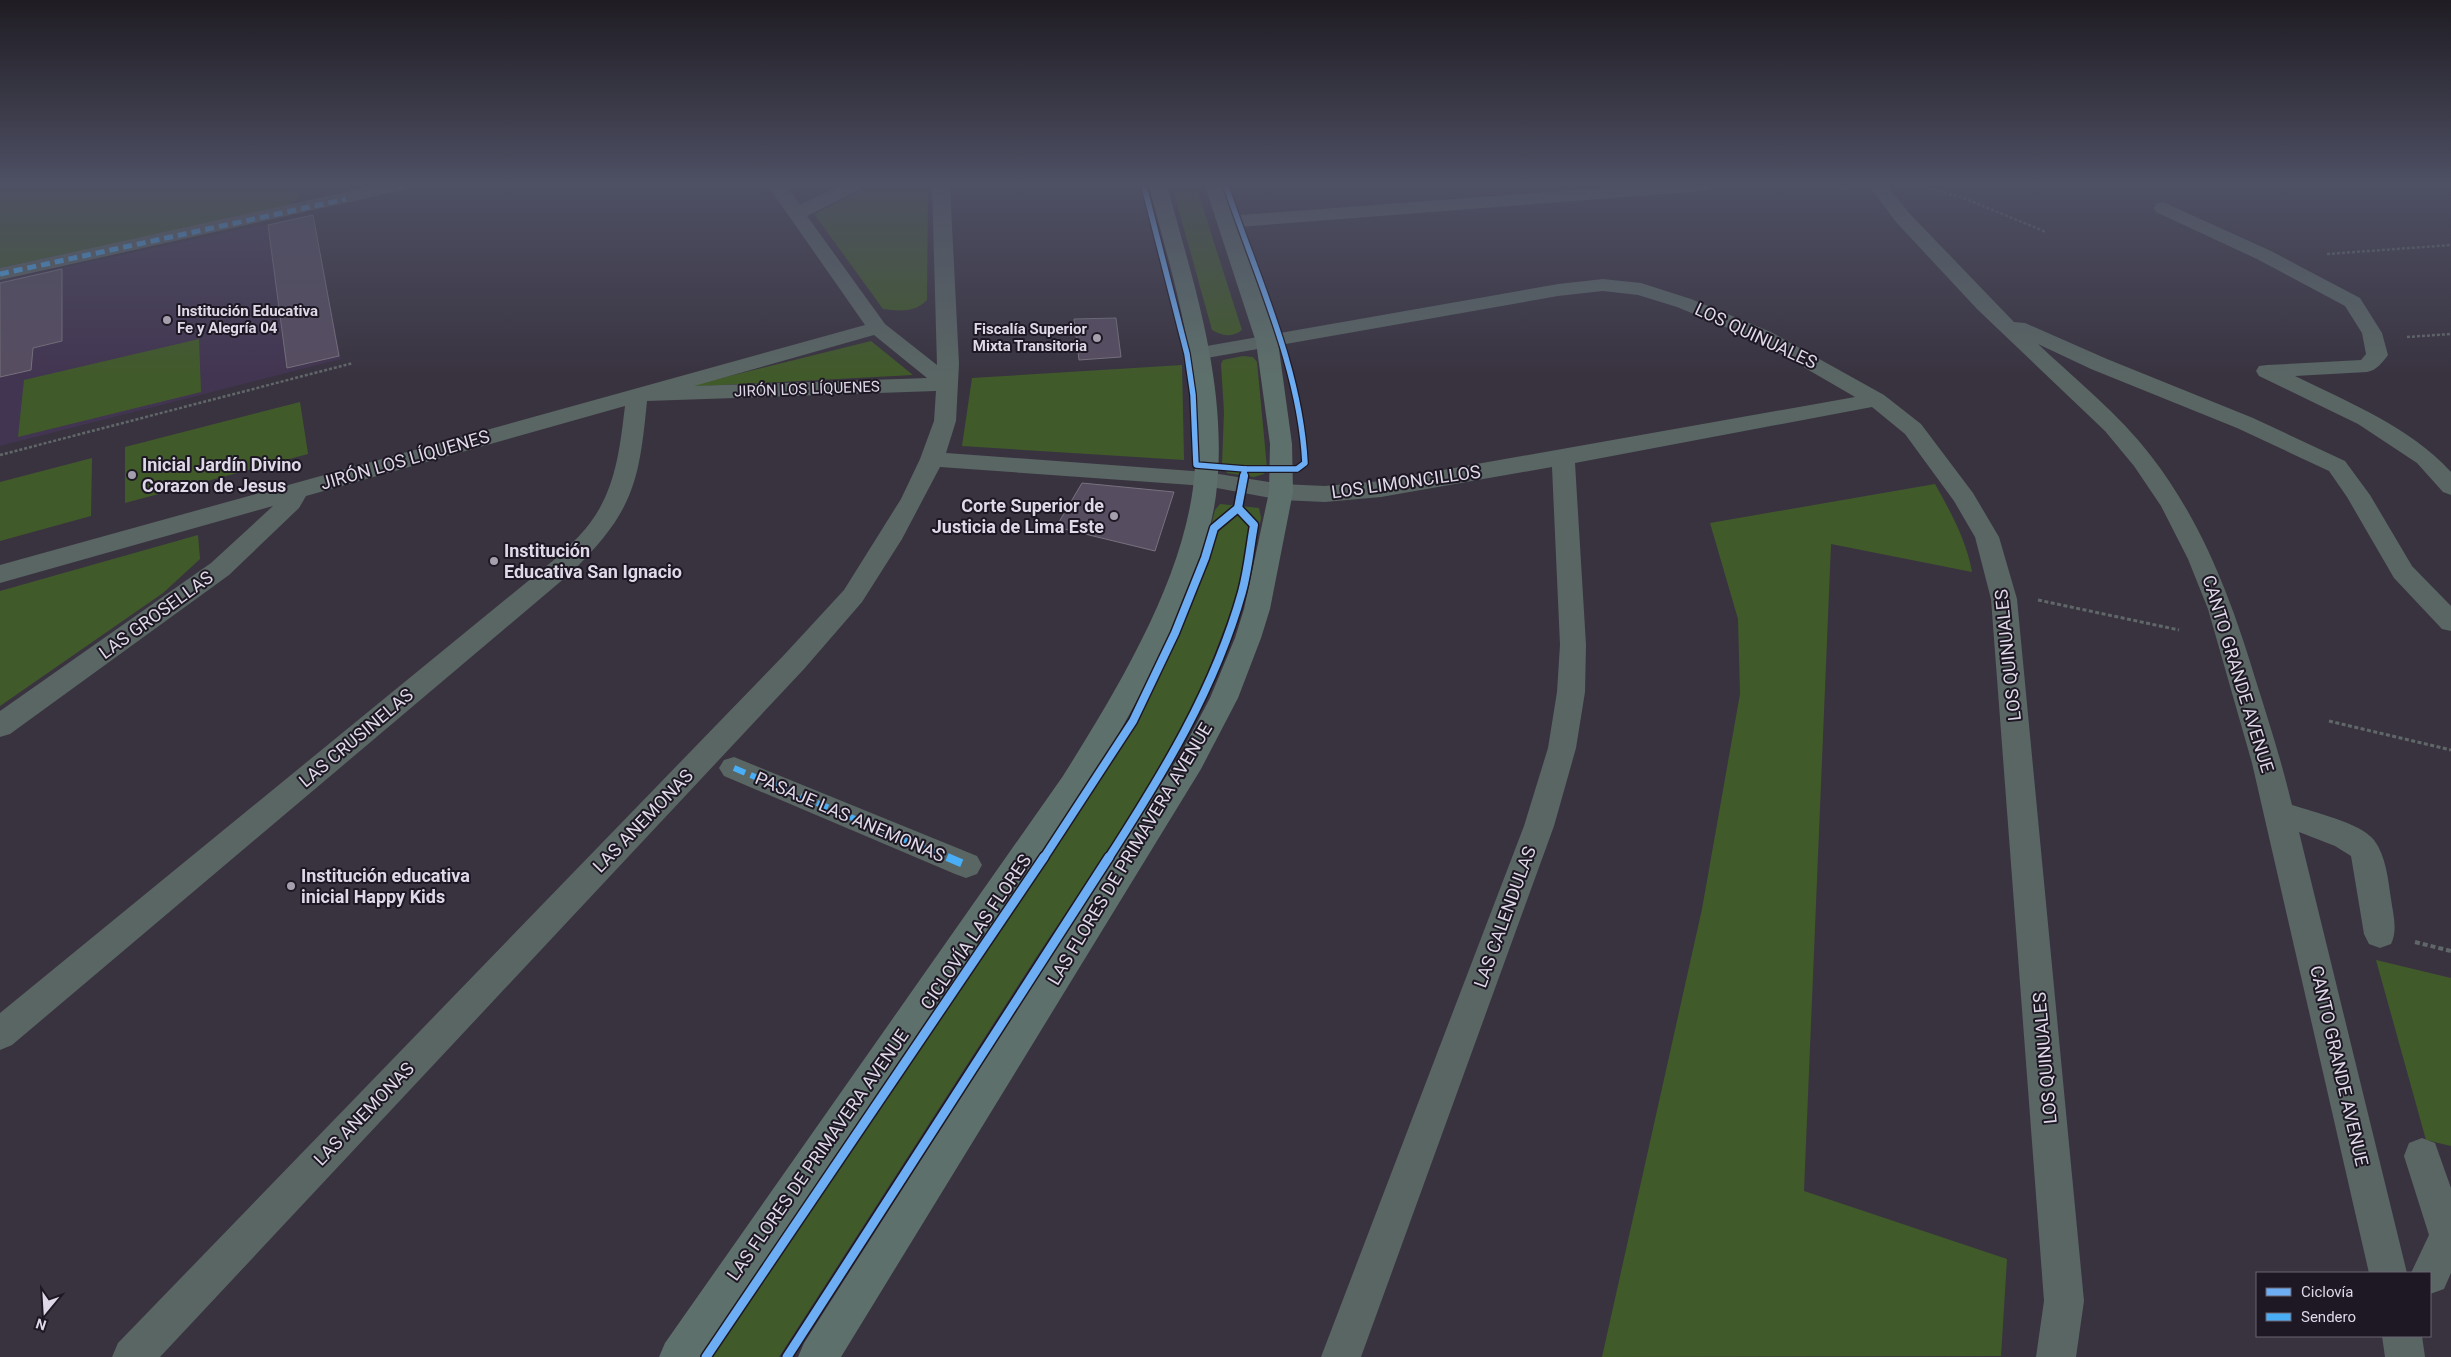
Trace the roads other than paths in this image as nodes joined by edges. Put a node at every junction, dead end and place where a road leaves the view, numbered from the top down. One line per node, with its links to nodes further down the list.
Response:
1 (104, 249): 8 (street)
2 (821, 249): 10 (street)
3 (943, 249): 13 (street, LAS ANEMONAS)
4 (1174, 249): 12 (main road, LAS FLORES DE PRIMAVERA AVENUE)
5 (1235, 249): 11 (main road, LAS FLORES DE PRIMAVERA AVENUE)
6 (1933, 249): 9 (street, CANTO GRANDE AVENUE)
7 (2252, 249): 19 (street)
8 (0, 274)
9 (1996, 317): 23 (street); 26 (street, CANTO GRANDE AVENUE)
10 (878, 328): 13 (street); 14 (street, JIRÓN LOS LÍQUENES)
11 (1267, 342): 12 (street, LOS QUINUALES); 15 (street, LOS QUINUALES); 21 (main road, LAS FLORES DE PRIMAVERA AVENUE)
12 (1201, 353): 18 (main road, LAS FLORES DE PRIMAVERA AVENUE)
13 (947, 384): 14 (street, JIRÓN LOS LÍQUENES); 17 (street, LAS ANEMONAS)
14 (637, 395): 20 (street, JIRÓN LOS LÍQUENES); 29 (street, LAS CRUSINELAS)
15 (1876, 400): 16 (street, LOS LIMONCILLOS); 38 (street, LOS QUINUALES)
16 (1563, 458): 21 (street, LOS LIMONCILLOS); 37 (street, LAS CALENDULAS)
17 (932, 459): 18 (street, LOS LIMONCILLOS); 34 (street, LAS ANEMONAS)
18 (1206, 479): 21 (street, LOS LIMONCILLOS); 35 (main road, LAS FLORES DE PRIMAVERA AVENUE)
19 (2451, 487)
20 (298, 490): 22 (street, JIRÓN LOS LÍQUENES); 24 (street, LAS GROSELLAS)
21 (1281, 492): 36 (main road, LAS FLORES DE PRIMAVERA AVENUE)
22 (0, 574)
23 (2451, 622)
24 (0, 726)
25 (734, 768): 27 (street, PASAJE LAS ANEMONAS)
26 (2279, 813): 28 (street); 31 (street, CANTO GRANDE AVENUE)
27 (966, 865)
28 (2380, 934)
29 (0, 1034)
30 (2422, 1156): 32 (street)
31 (2388, 1272)
32 (2431, 1273)
33 (2402, 1337): 39 (street)
34 (132, 1357)
35 (679, 1357)
36 (818, 1357)
37 (1341, 1357)
38 (2056, 1357)
39 (2405, 1357)

